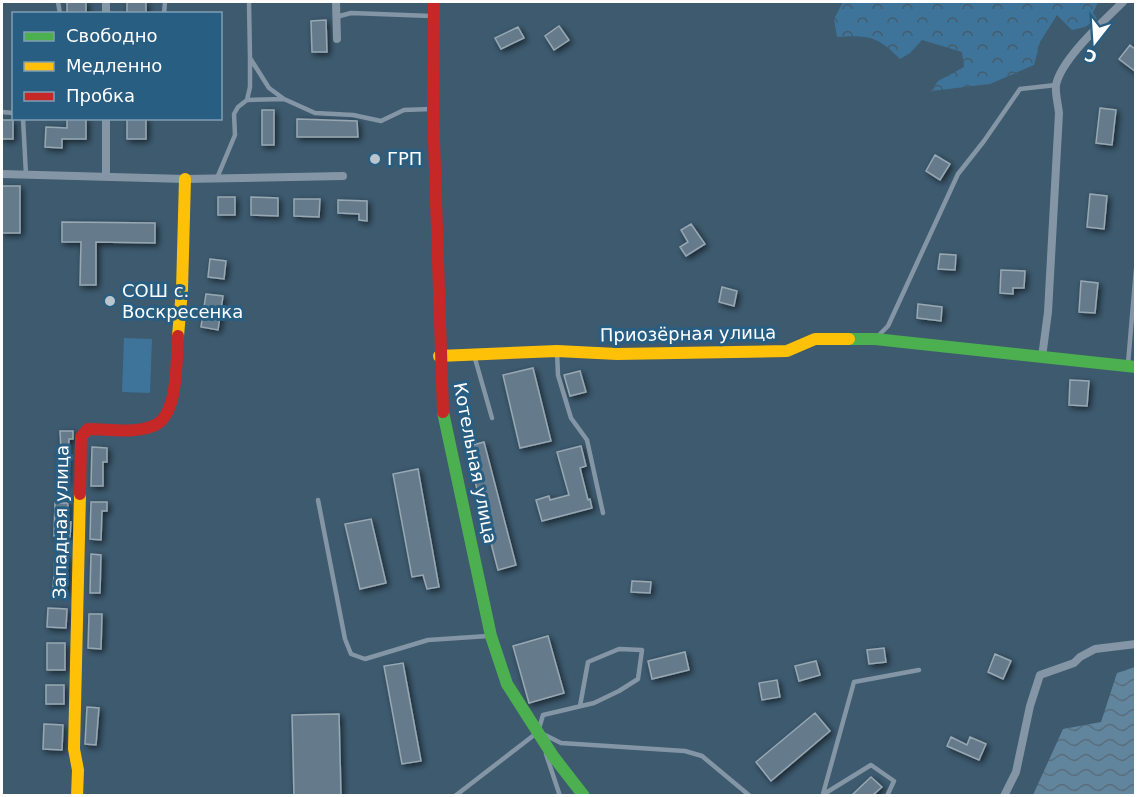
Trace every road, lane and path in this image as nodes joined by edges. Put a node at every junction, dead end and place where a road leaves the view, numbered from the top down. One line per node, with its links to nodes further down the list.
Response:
1 (249, 2): 8 (lane)
2 (336, 2): 6 (street)
3 (434, 2): 5 (street, Котельная улица)
4 (1123, 2): 9 (street)
5 (434, 16): 6 (lane); 12 (street, Котельная улица)
6 (336, 17): 7 (street)
7 (337, 39)
8 (250, 58): 10 (lane); 11 (lane)
9 (1056, 85): 22 (lane); 26 (street)
10 (284, 99): 11 (lane); 12 (lane)
11 (247, 100): 19 (lane)
12 (433, 109): 25 (street, Котельная улица)
13 (23, 120): 16 (lane)
14 (106, 120): 17 (street)
15 (2, 174): 16 (street)
16 (26, 175): 17 (street)
17 (106, 176): 20 (street)
18 (343, 176): 19 (street)
19 (217, 178): 20 (street)
20 (185, 179): 36 (street, Западная улица)
21 (1136, 269): 27 (lane)
22 (875, 339): 23 (street, Приозёрная улица); 26 (street, Приозёрная улица)
23 (556, 351): 24 (street, Приозёрная улица); 30 (lane)
24 (474, 355): 25 (street, Приозёрная улица); 28 (lane)
25 (439, 356): 31 (street, Котельная улица)
26 (1042, 357): 27 (street, Приозёрная улица)
27 (1132, 367)
28 (492, 418)
29 (318, 500): 31 (lane)
30 (603, 513)
31 (491, 636): 35 (street, Котельная улица)
32 (1136, 644): 43 (street)
33 (919, 670): 41 (lane)
34 (580, 706): 34 (lane); 35 (lane)
35 (538, 732): 37 (lane); 38 (lane); 39 (street, Котельная улица); 40 (lane)
36 (77, 795)
37 (456, 795)
38 (560, 795)
39 (584, 795)
40 (750, 795)
41 (823, 795): 42 (lane)
42 (887, 795)
43 (1004, 795)

